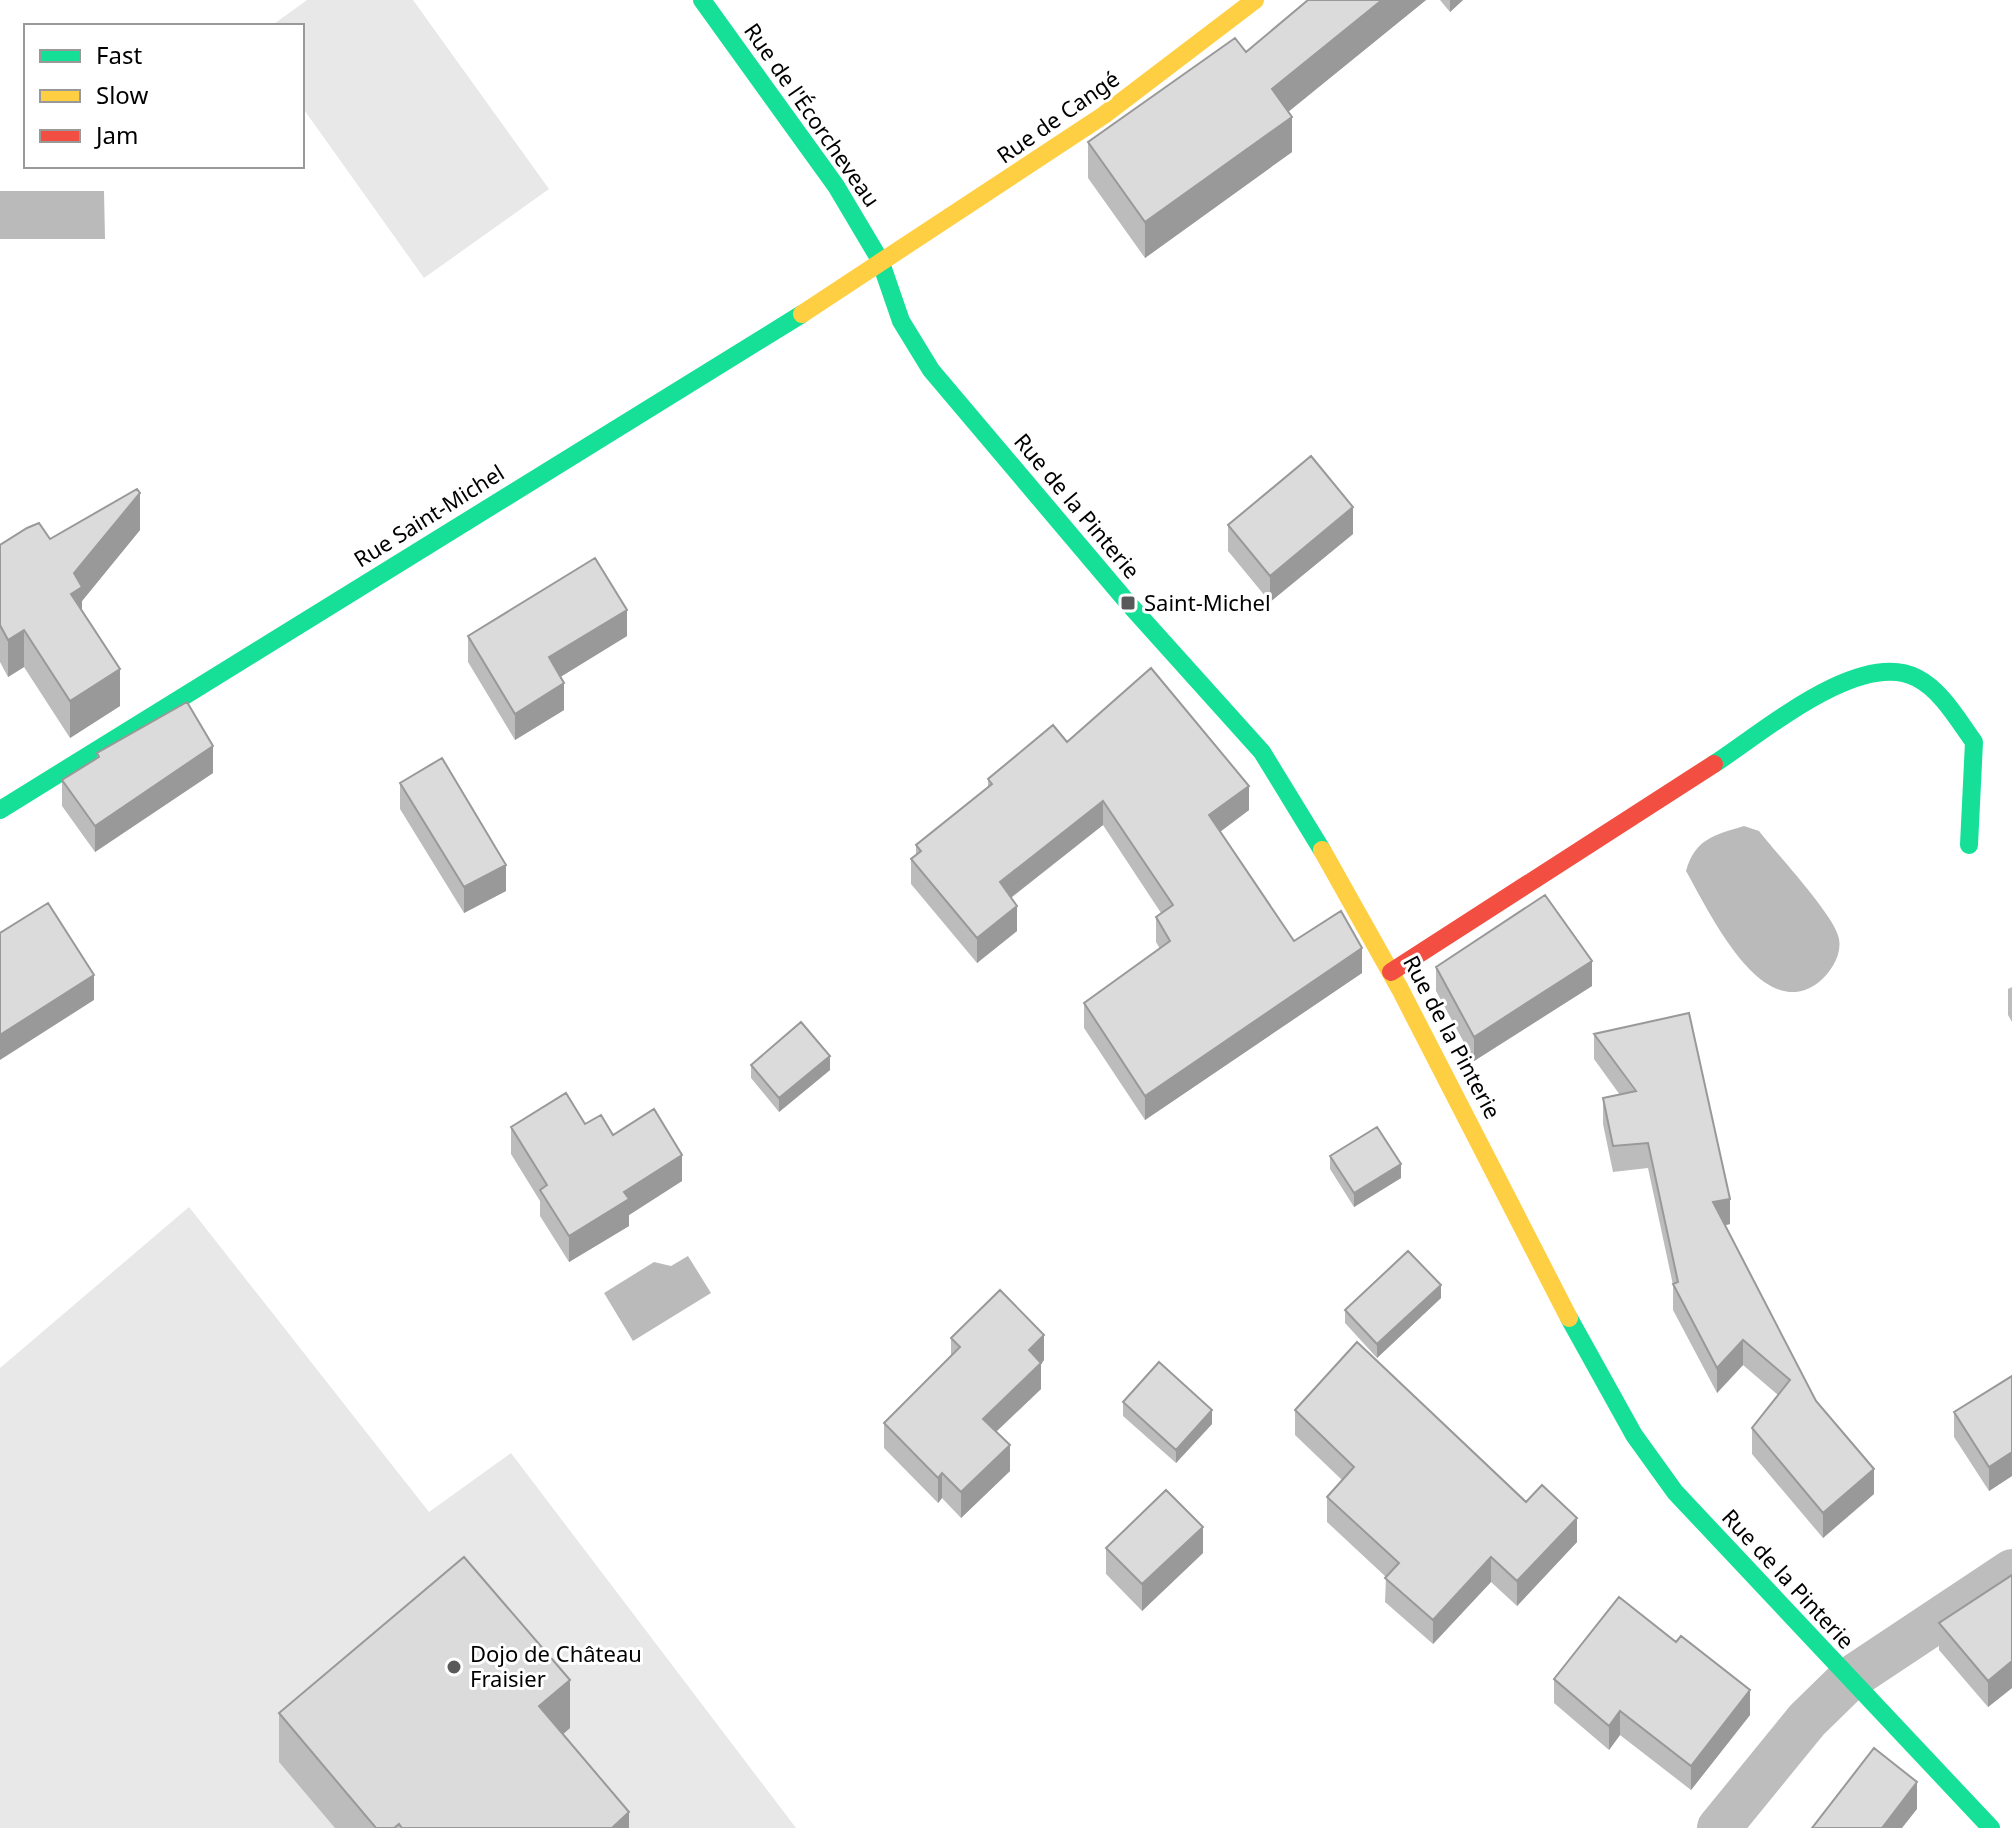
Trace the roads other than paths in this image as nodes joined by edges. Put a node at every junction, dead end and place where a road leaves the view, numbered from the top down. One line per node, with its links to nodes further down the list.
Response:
1 (702, 0): 3 (street, Rue de l'Écorcheveau)
2 (1255, 0): 3 (street, Rue de Cangé)
3 (880, 260): 4 (street, Rue Saint-Michel); 6 (street, Rue de la Pinterie)
4 (0, 810)
5 (1969, 845): 6 (street)
6 (1391, 972): 8 (street, Rue de la Pinterie)
7 (2012, 1571): 8 (street)
8 (1848, 1680): 9 (street); 10 (street, Rue de la Pinterie)
9 (1719, 1828)
10 (1991, 1828)

